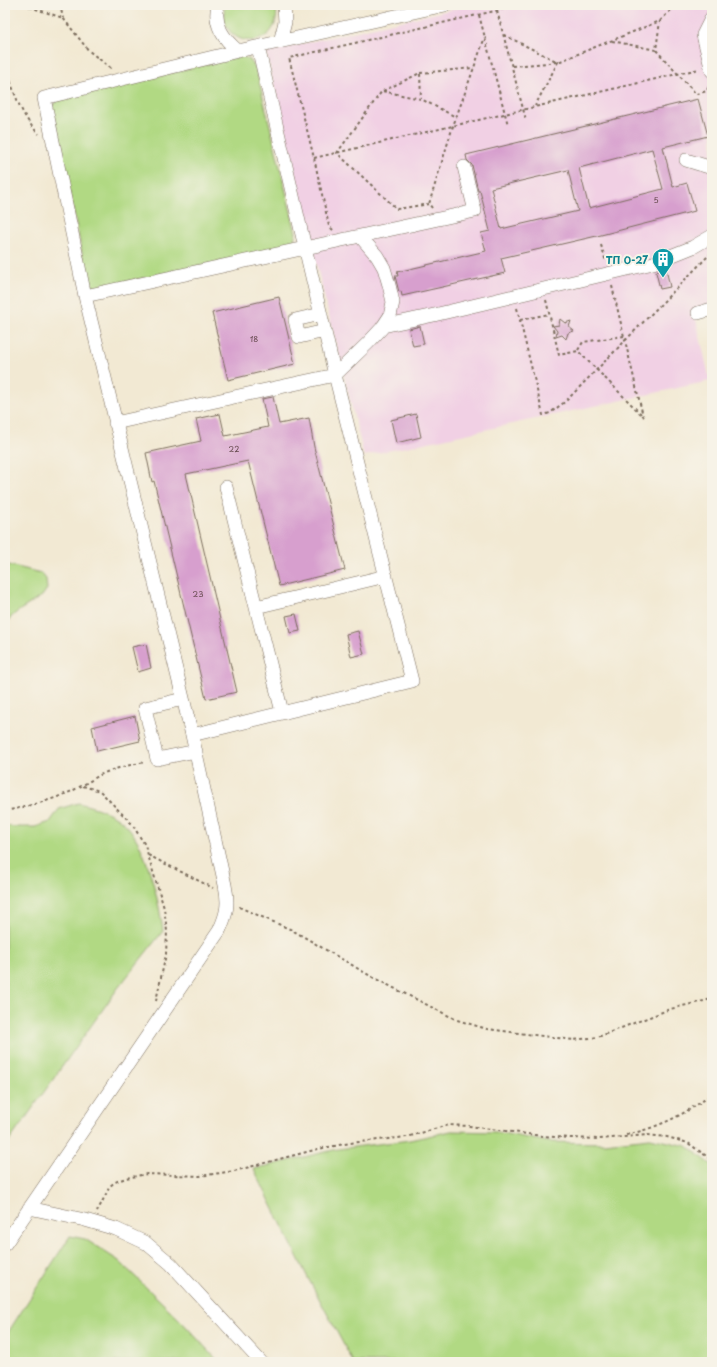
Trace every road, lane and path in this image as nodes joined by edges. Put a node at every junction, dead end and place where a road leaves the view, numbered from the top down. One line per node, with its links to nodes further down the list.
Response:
1 (24, 5): 11 (path)
2 (60, 5): 11 (path)
3 (218, 5): 19 (street)
4 (284, 5): 16 (street)
5 (445, 5): 16 (street)
6 (521, 5): 8 (path)
7 (676, 5): 12 (path)
8 (497, 10): 9 (path); 13 (path)
9 (479, 15): 14 (path); 39 (path)
10 (712, 16): 24 (street)
11 (62, 18): 27 (path)
12 (660, 21): 15 (path); 18 (path)
13 (504, 35): 20 (path); 22 (path)
14 (485, 37): 23 (path); 32 (path)
15 (611, 41): 18 (path); 20 (path)
16 (280, 42): 17 (street)
17 (258, 47): 19 (street); 49 (street)
18 (656, 50): 26 (path)
19 (238, 51): 27 (street)
20 (558, 62): 22 (path); 30 (path)
21 (5, 64): 37 (path)
22 (512, 66): 31 (path)
23 (474, 68): 25 (path); 33 (path)
24 (708, 72): 26 (path); 26 (path)
25 (420, 73): 28 (path); 29 (path)
26 (678, 73): 30 (path)
27 (124, 78): 53 (street)
28 (382, 91): 29 (path); 38 (path)
29 (421, 99): 33 (path)
30 (534, 107): 31 (path)
31 (524, 109): 32 (path); 34 (path)
32 (505, 114): 35 (path); 36 (path)
33 (456, 117): 36 (path)
34 (526, 120)
35 (508, 125)
36 (453, 126): 38 (path); 43 (path)
37 (40, 136)
38 (338, 152): 39 (path); 43 (path)
39 (314, 158): 45 (path)
40 (686, 160): 42 (street)
41 (464, 167): 46 (street)
42 (712, 168)
43 (429, 204): 44 (path)
44 (435, 213)
45 (334, 230)
46 (360, 236): 49 (street); 61 (street)
47 (712, 236): 61 (street)
48 (602, 245): 51 (path)
49 (305, 248): 53 (street); 58 (street)
50 (712, 252): 64 (path)
51 (606, 264)
52 (611, 284): 63 (path)
53 (85, 296): 68 (street)
54 (545, 299): 59 (path)
55 (516, 305): 60 (path)
56 (712, 310): 57 (street)
57 (698, 313)
58 (321, 314): 62 (street); 62 (street)
59 (549, 314): 60 (path); 65 (path)
60 (520, 320): 66 (path)
61 (383, 326): 67 (street)
62 (325, 331): 67 (street)
63 (624, 336): 64 (path); 65 (path)
64 (625, 340): 66 (path); 66 (path)
65 (578, 351): 66 (path)
66 (597, 369)
67 (335, 375): 68 (street); 70 (street)
68 (115, 423): 72 (street)
69 (226, 487): 71 (street)
70 (386, 576): 71 (street); 73 (street)
71 (256, 607): 73 (street)
72 (183, 699): 74 (street); 76 (street)
73 (282, 712): 74 (street)
74 (192, 735): 75 (street)
75 (196, 751): 76 (street); 80 (street)
76 (158, 759): 77 (path)
77 (83, 786): 78 (path); 79 (path)
78 (5, 811)
79 (148, 856): 80 (path); 82 (path)
80 (227, 902): 81 (path); 86 (street)
81 (712, 999)
82 (155, 1006)
83 (712, 1094): 84 (path)
84 (621, 1137): 85 (path); 87 (path)
85 (712, 1160)
86 (29, 1208): 87 (street); 88 (street)
87 (92, 1222): 89 (street)
88 (5, 1244)
89 (261, 1362)

